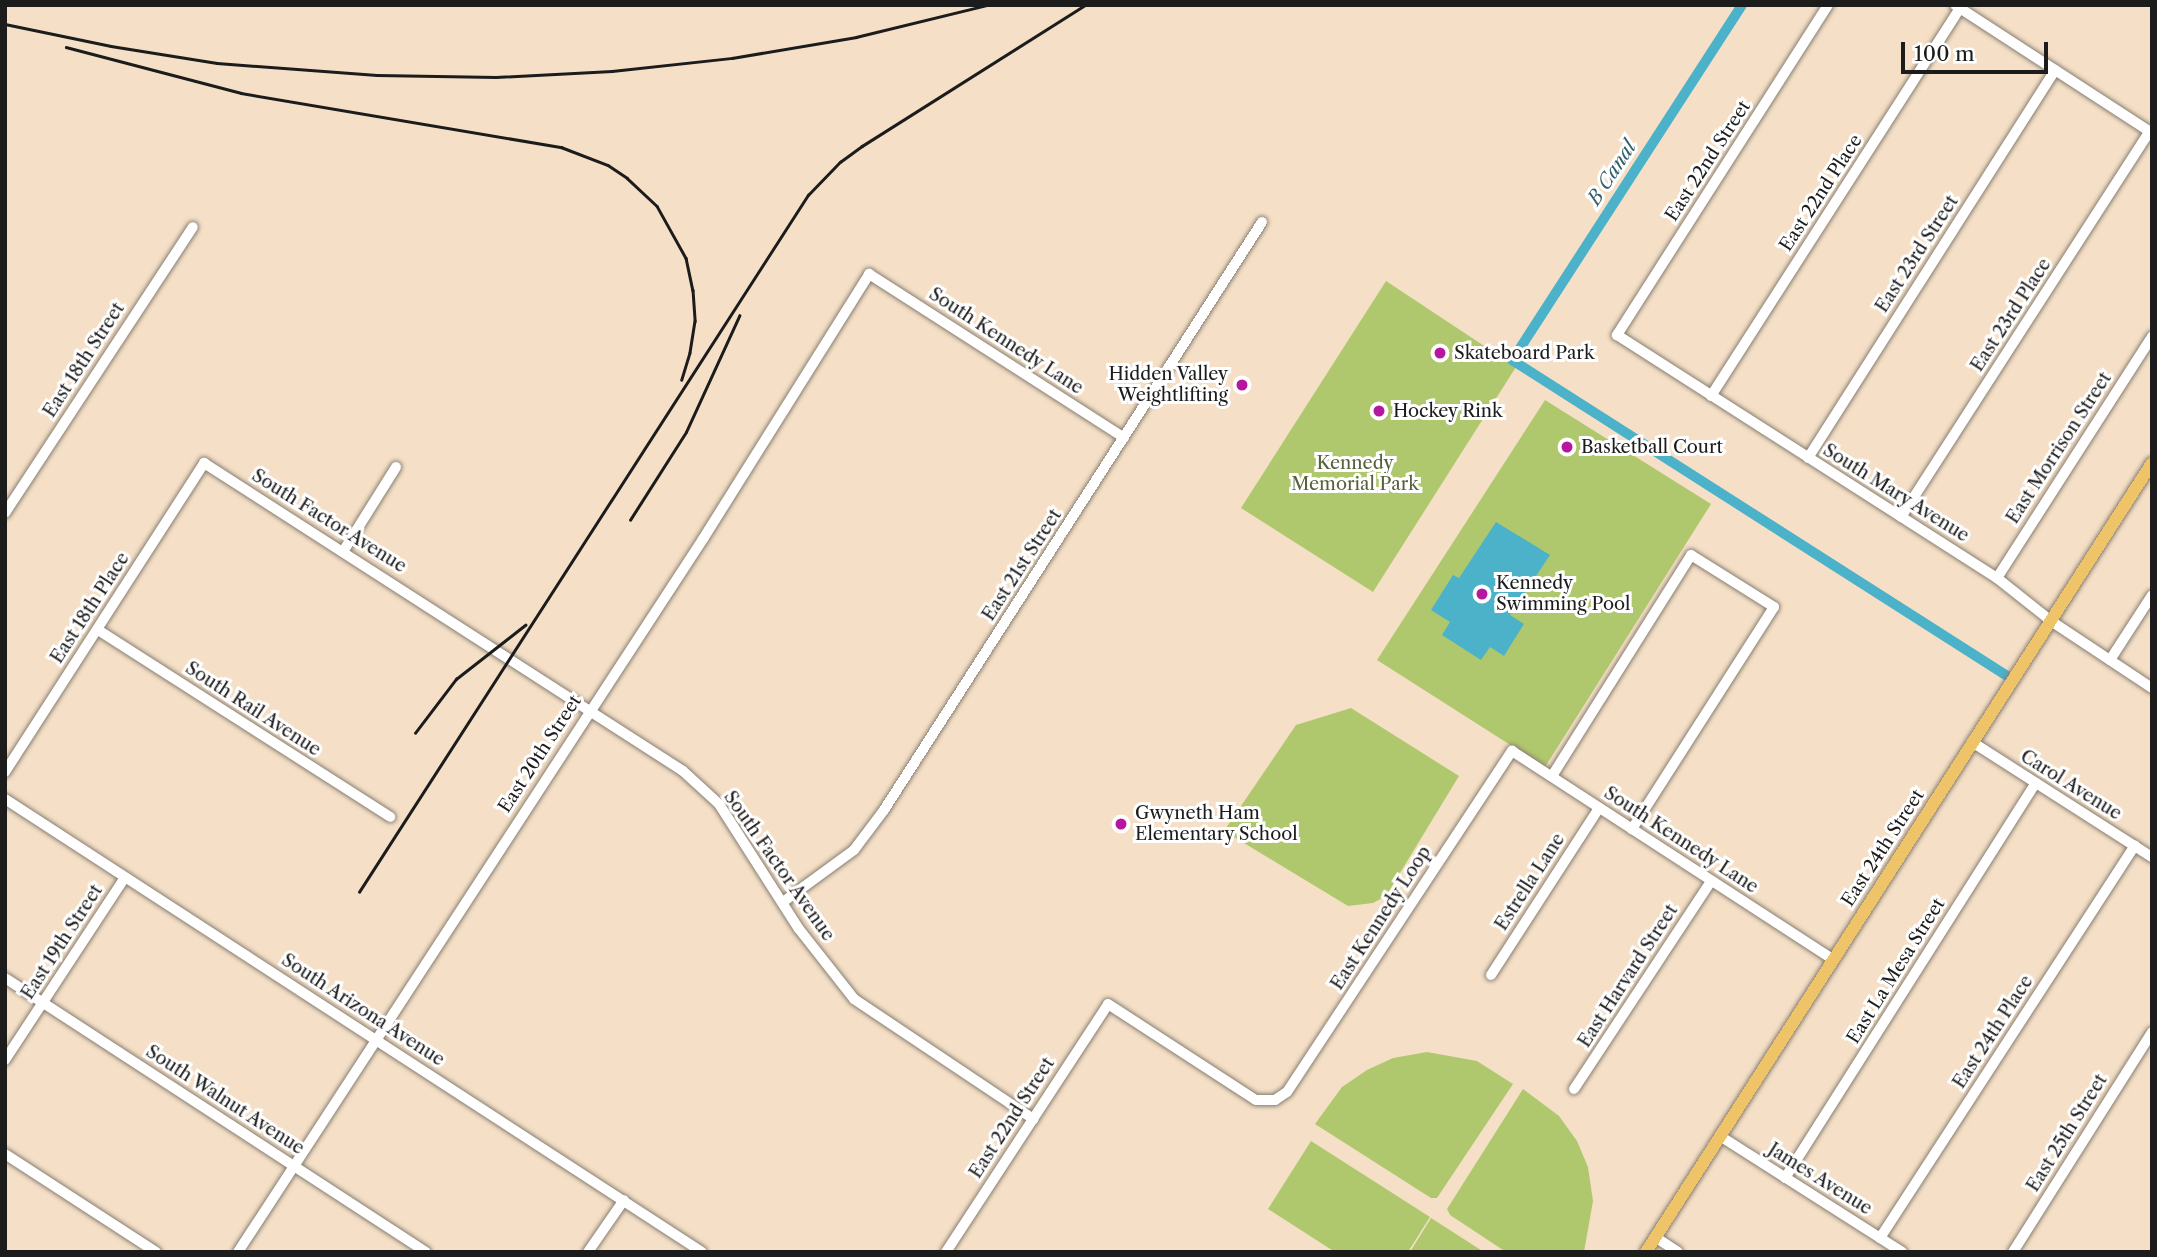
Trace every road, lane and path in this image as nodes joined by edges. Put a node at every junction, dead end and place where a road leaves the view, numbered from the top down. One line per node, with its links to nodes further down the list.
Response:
1 (1828, 5): 8 (street, East 22nd Street)
2 (1958, 7): 3 (street); 10 (street, East 22nd Place)
3 (2055, 70): 4 (street); 12 (street, East 23rd Street)
4 (2151, 132): 17 (street, East 23rd Place)
5 (1262, 222): 11 (street, East 21st Street)
6 (193, 227): 16 (street, East 18th Street)
7 (869, 274): 11 (street, South Kennedy Lane); 25 (street, East 20th Street)
8 (1617, 335): 10 (street, South Mary Avenue)
9 (2152, 337): 19 (street, East Morrison Street)
10 (1711, 396): 12 (street, South Mary Avenue)
11 (1124, 438): 39 (street, East 21st Street)
12 (1808, 458): 17 (street, South Mary Avenue)
13 (204, 463): 18 (street, South Factor Avenue); 22 (street, East 18th Place)
14 (2152, 463): 21 (main road, East 24th Street)
15 (396, 467): 18 (street)
16 (5, 513)
17 (1901, 517): 19 (street, South Mary Avenue)
18 (344, 550): 25 (street, South Factor Avenue)
19 (1997, 578): 21 (street, South Mary Avenue)
20 (2152, 595): 23 (street)
21 (2051, 621): 23 (street, South Mary Avenue); 26 (main road, East 24th Street)
22 (98, 630): 28 (street, East 18th Place); 33 (street, South Rail Avenue)
23 (2110, 660): 24 (street, South Mary Avenue)
24 (2152, 688)
25 (589, 711): 39 (street, South Factor Avenue); 46 (street, East 20th Street)
26 (1972, 742): 30 (street, Carol Avenue); 40 (main road, East 24th Street)
27 (1512, 751): 29 (street, South Kennedy Lane); 44 (street, East Kennedy Loop)
28 (5, 772)
29 (1552, 776): 32 (street, South Kennedy Lane); 34 (street)
30 (2036, 783): 35 (street, Carol Avenue); 53 (street, East La Mesa Street)
31 (5, 799): 37 (street, South Arizona Avenue)
32 (1599, 808): 34 (street, South Kennedy Lane); 41 (street, Estrella Lane)
33 (390, 817)
34 (1632, 829): 38 (street, South Kennedy Lane)
35 (2135, 846): 36 (street, Carol Avenue); 56 (street, East 24th Place)
36 (2152, 857)
37 (124, 878): 43 (street, East 19th Street); 46 (street, South Arizona Avenue)
38 (1711, 881): 40 (street, South Kennedy Lane); 48 (street, East Harvard Street)
39 (783, 902): 49 (street, South Factor Avenue)
40 (1832, 959): 50 (main road, East 24th Street)
41 (1491, 975)
42 (5, 978): 43 (street, South Walnut Avenue)
43 (43, 1002): 47 (street, East 19th Street); 52 (street, South Walnut Avenue)
44 (1108, 1004): 49 (street, East 22nd Street)
45 (2152, 1032): 66 (street, East 25th Street)
46 (377, 1039): 52 (street, East 20th Street); 54 (street, South Arizona Avenue)
47 (5, 1060)
48 (1574, 1089)
49 (1033, 1119): 62 (street, East 22nd Street)
50 (1720, 1136): 53 (street, James Avenue); 55 (main road, East 24th Street)
51 (5, 1154): 57 (street)
52 (293, 1166): 58 (street, East 20th Street); 59 (street, South Walnut Avenue)
53 (1785, 1178): 56 (street, James Avenue)
54 (624, 1200): 60 (street); 61 (street, South Arizona Avenue)
55 (1656, 1237): 63 (main road, East 24th Street); 64 (street)
56 (1880, 1238): 65 (street, James Avenue)
57 (156, 1252)
58 (238, 1252)
59 (426, 1252)
60 (588, 1252)
61 (702, 1252)
62 (946, 1252)
63 (1646, 1252)
64 (1678, 1252)
65 (1902, 1252)
66 (2013, 1252)

